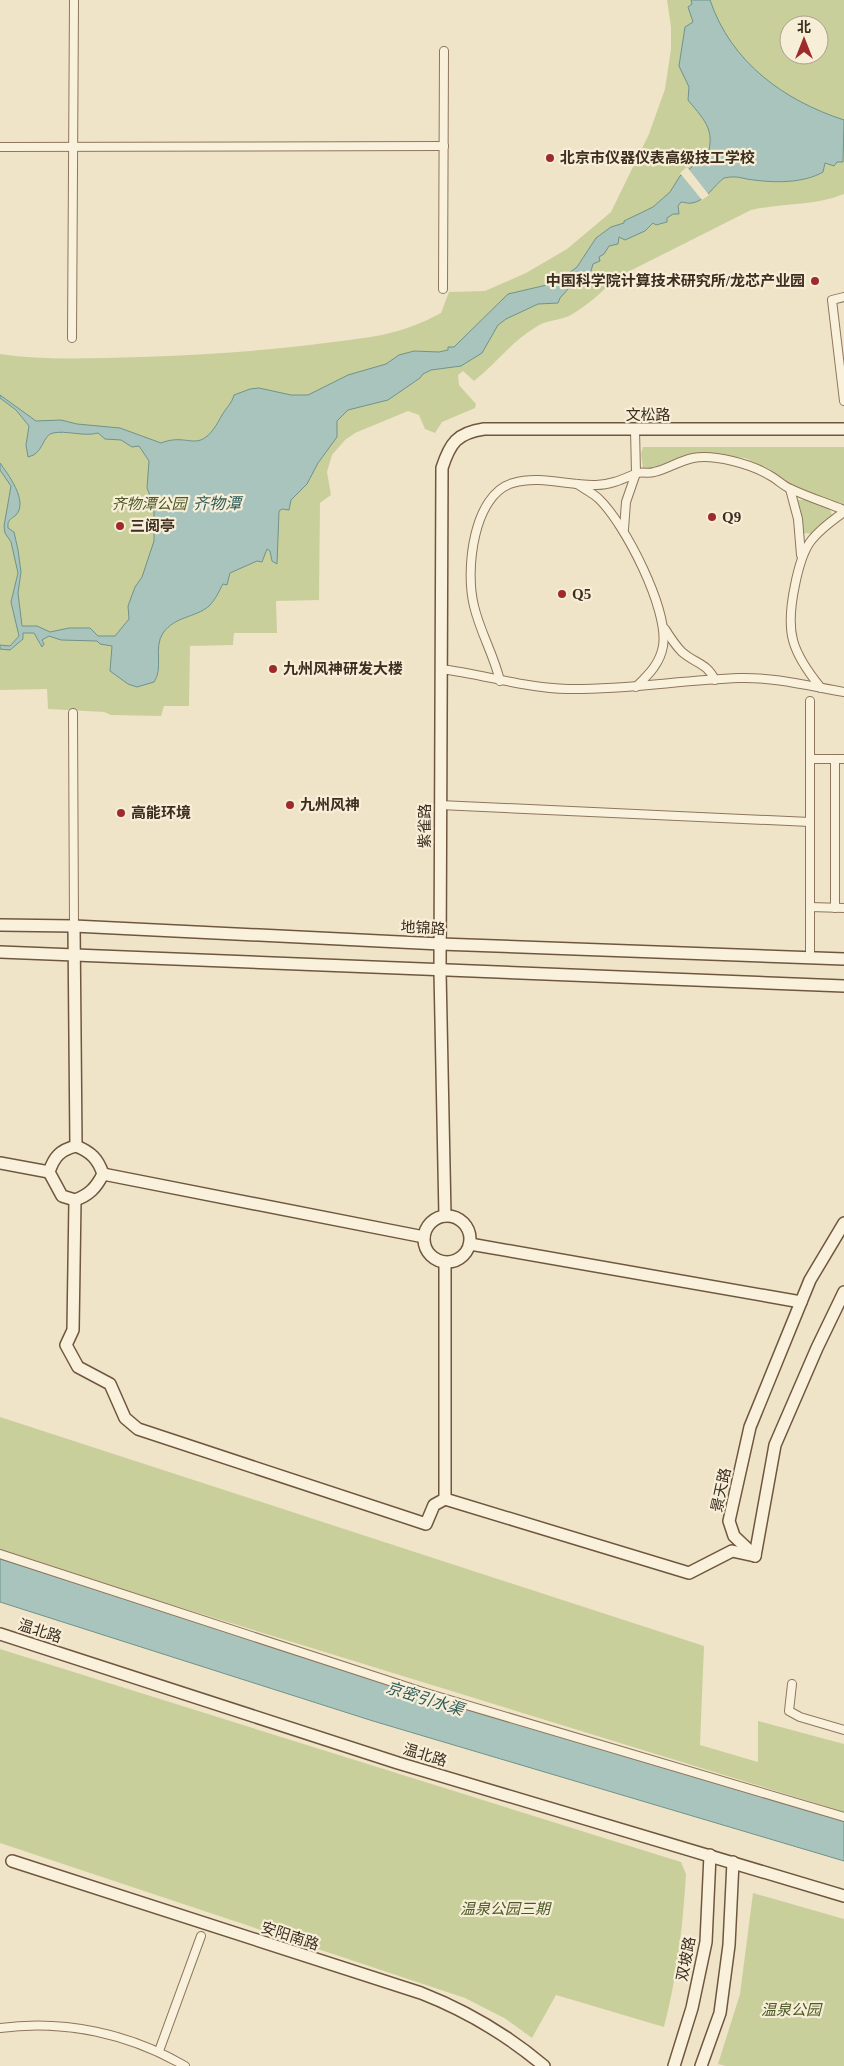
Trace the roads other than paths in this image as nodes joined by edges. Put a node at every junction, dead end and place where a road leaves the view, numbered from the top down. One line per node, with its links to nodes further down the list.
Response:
1 (74, 0): 5 (street)
2 (444, 51): 3 (street)
3 (444, 146): 5 (street); 6 (street)
4 (0, 147): 5 (street)
5 (74, 147): 8 (street)
6 (443, 289)
7 (844, 297): 9 (street)
8 (72, 338)
9 (844, 400)
10 (844, 429): 11 (street, 文松路)
11 (635, 430): 12 (street, 文松路); 13 (street)
12 (455, 440): 20 (street, 紫雀路)
13 (636, 473): 14 (street); 15 (street); 17 (street)
14 (576, 484): 17 (street); 21 (street)
15 (790, 488): 16 (street); 18 (street)
16 (844, 511): 18 (street)
17 (624, 530): 19 (street)
18 (801, 556): 24 (street)
19 (662, 622): 22 (street); 23 (street)
20 (440, 668): 21 (street); 31 (street, 紫雀路)
21 (500, 680): 23 (street)
22 (715, 680): 23 (street); 24 (street)
23 (636, 687)
24 (821, 688): 25 (street)
25 (844, 692)
26 (810, 701): 28 (street)
27 (73, 713): 37 (street)
28 (810, 759): 29 (street); 32 (street)
29 (835, 759): 30 (street); 34 (street)
30 (844, 759)
31 (440, 805): 32 (street); 38 (street, 紫雀路)
32 (810, 822): 33 (street)
33 (810, 907): 34 (street); 41 (street)
34 (835, 908): 35 (street)
35 (844, 908)
36 (0, 925): 37 (street, 地锦路)
37 (74, 926): 38 (street, 地锦路); 40 (street)
38 (440, 944): 41 (street, 地锦路); 43 (street, 紫雀路)
39 (0, 952): 40 (street)
40 (74, 954): 43 (street); 45 (street)
41 (810, 958): 42 (street, 地锦路)
42 (844, 959)
43 (440, 971): 44 (street); 50 (street, 紫雀路)
44 (844, 986)
45 (76, 1146): 47 (street); 48 (street)
46 (0, 1163): 47 (street)
47 (49, 1172): 49 (street)
48 (103, 1174): 49 (street); 52 (street)
49 (75, 1200): 57 (street)
50 (445, 1216): 52 (street); 53 (street)
51 (844, 1223): 56 (street, 景天路)
52 (424, 1237): 54 (street)
53 (470, 1244): 54 (street); 56 (street)
54 (445, 1262): 57 (street)
55 (844, 1292): 59 (street)
56 (801, 1302): 59 (street, 景天路)
57 (445, 1499): 59 (street)
58 (0, 1554): 63 (street)
59 (755, 1556)
60 (0, 1634): 64 (street, 温北路)
61 (792, 1684): 62 (street)
62 (844, 1730)
63 (844, 1817)
64 (710, 1855): 66 (street, 温北路); 73 (street, 双坡路)
65 (12, 1862): 72 (street, 安阳南路)
66 (733, 1862): 67 (street, 温北路); 74 (street)
67 (844, 1896)
68 (201, 1936): 70 (street)
69 (0, 2028): 70 (street)
70 (159, 2051): 71 (street)
71 (185, 2066)
72 (544, 2066)
73 (674, 2066)
74 (701, 2066)

